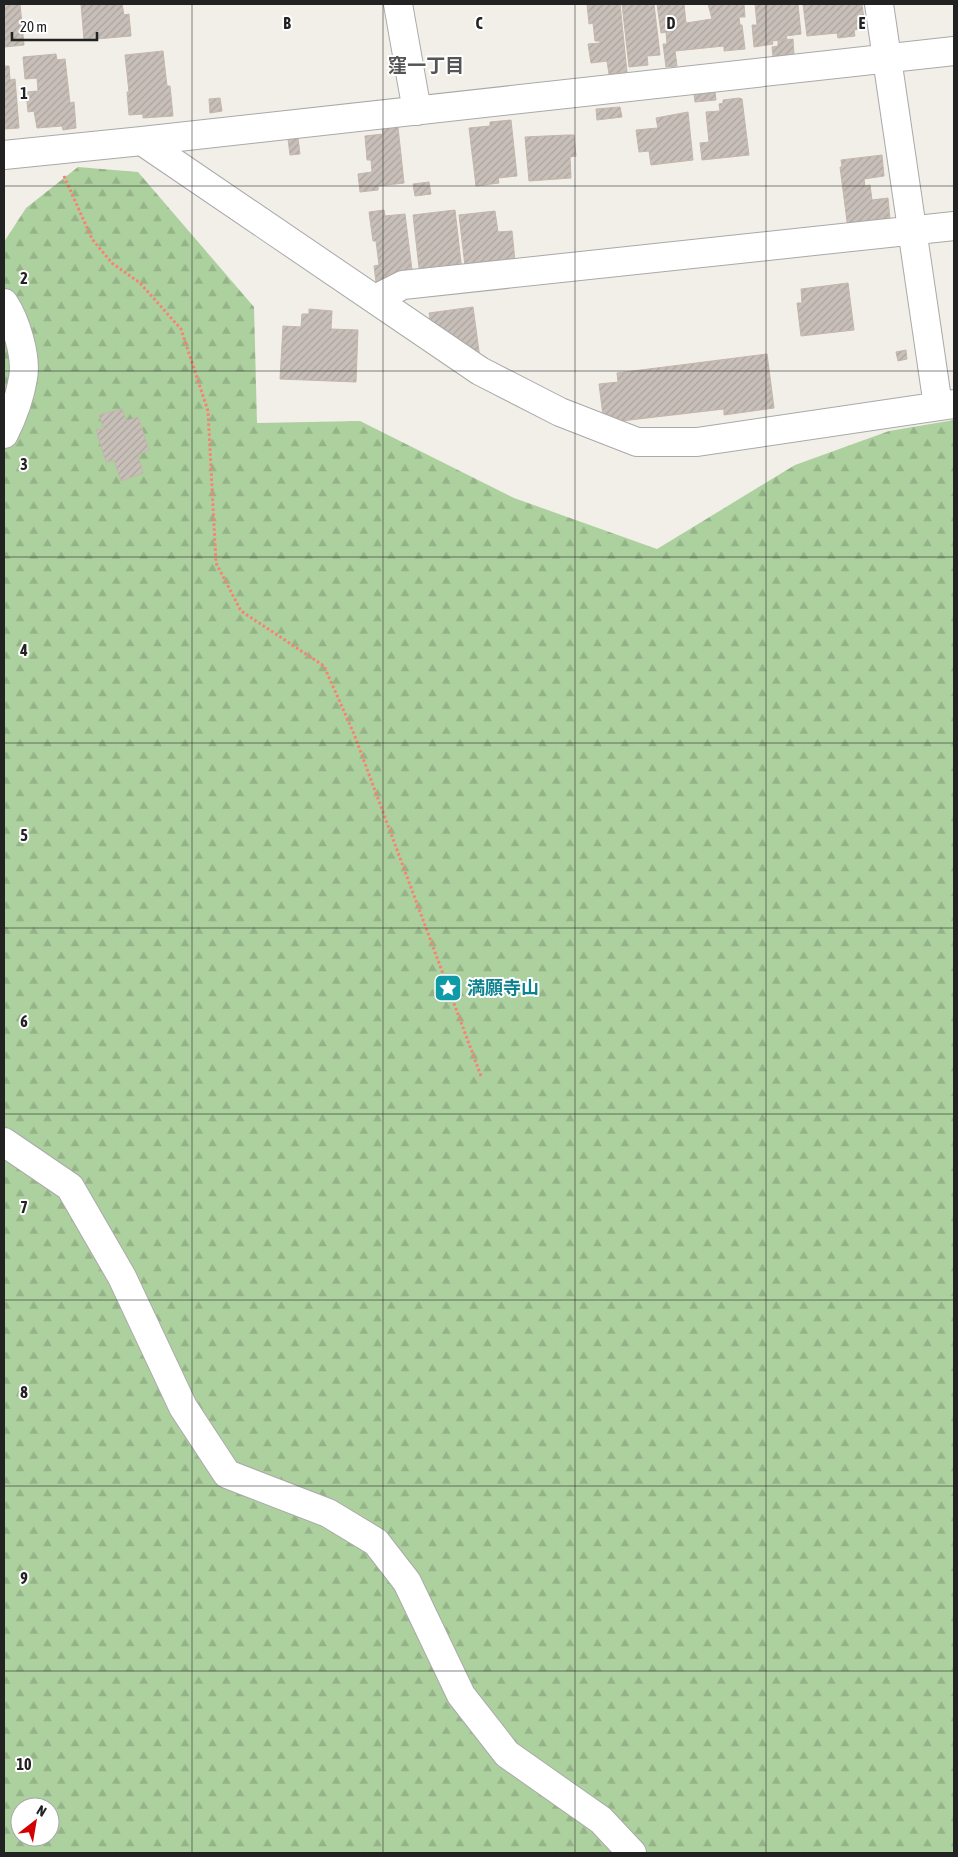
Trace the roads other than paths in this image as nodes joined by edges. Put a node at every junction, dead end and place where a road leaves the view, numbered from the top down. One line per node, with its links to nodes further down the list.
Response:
1 (398, 4): 5 (street)
2 (879, 4): 4 (street)
3 (954, 51): 4 (street)
4 (887, 59): 5 (street); 9 (street)
5 (416, 111): 6 (street)
6 (142, 141): 7 (street); 10 (street)
7 (4, 156)
8 (954, 226): 9 (street)
9 (912, 230): 10 (street); 12 (street)
10 (375, 299): 12 (street)
11 (4, 303): 13 (street)
12 (946, 405)
13 (4, 434)
14 (4, 1142): 15 (street)
15 (632, 1853)

